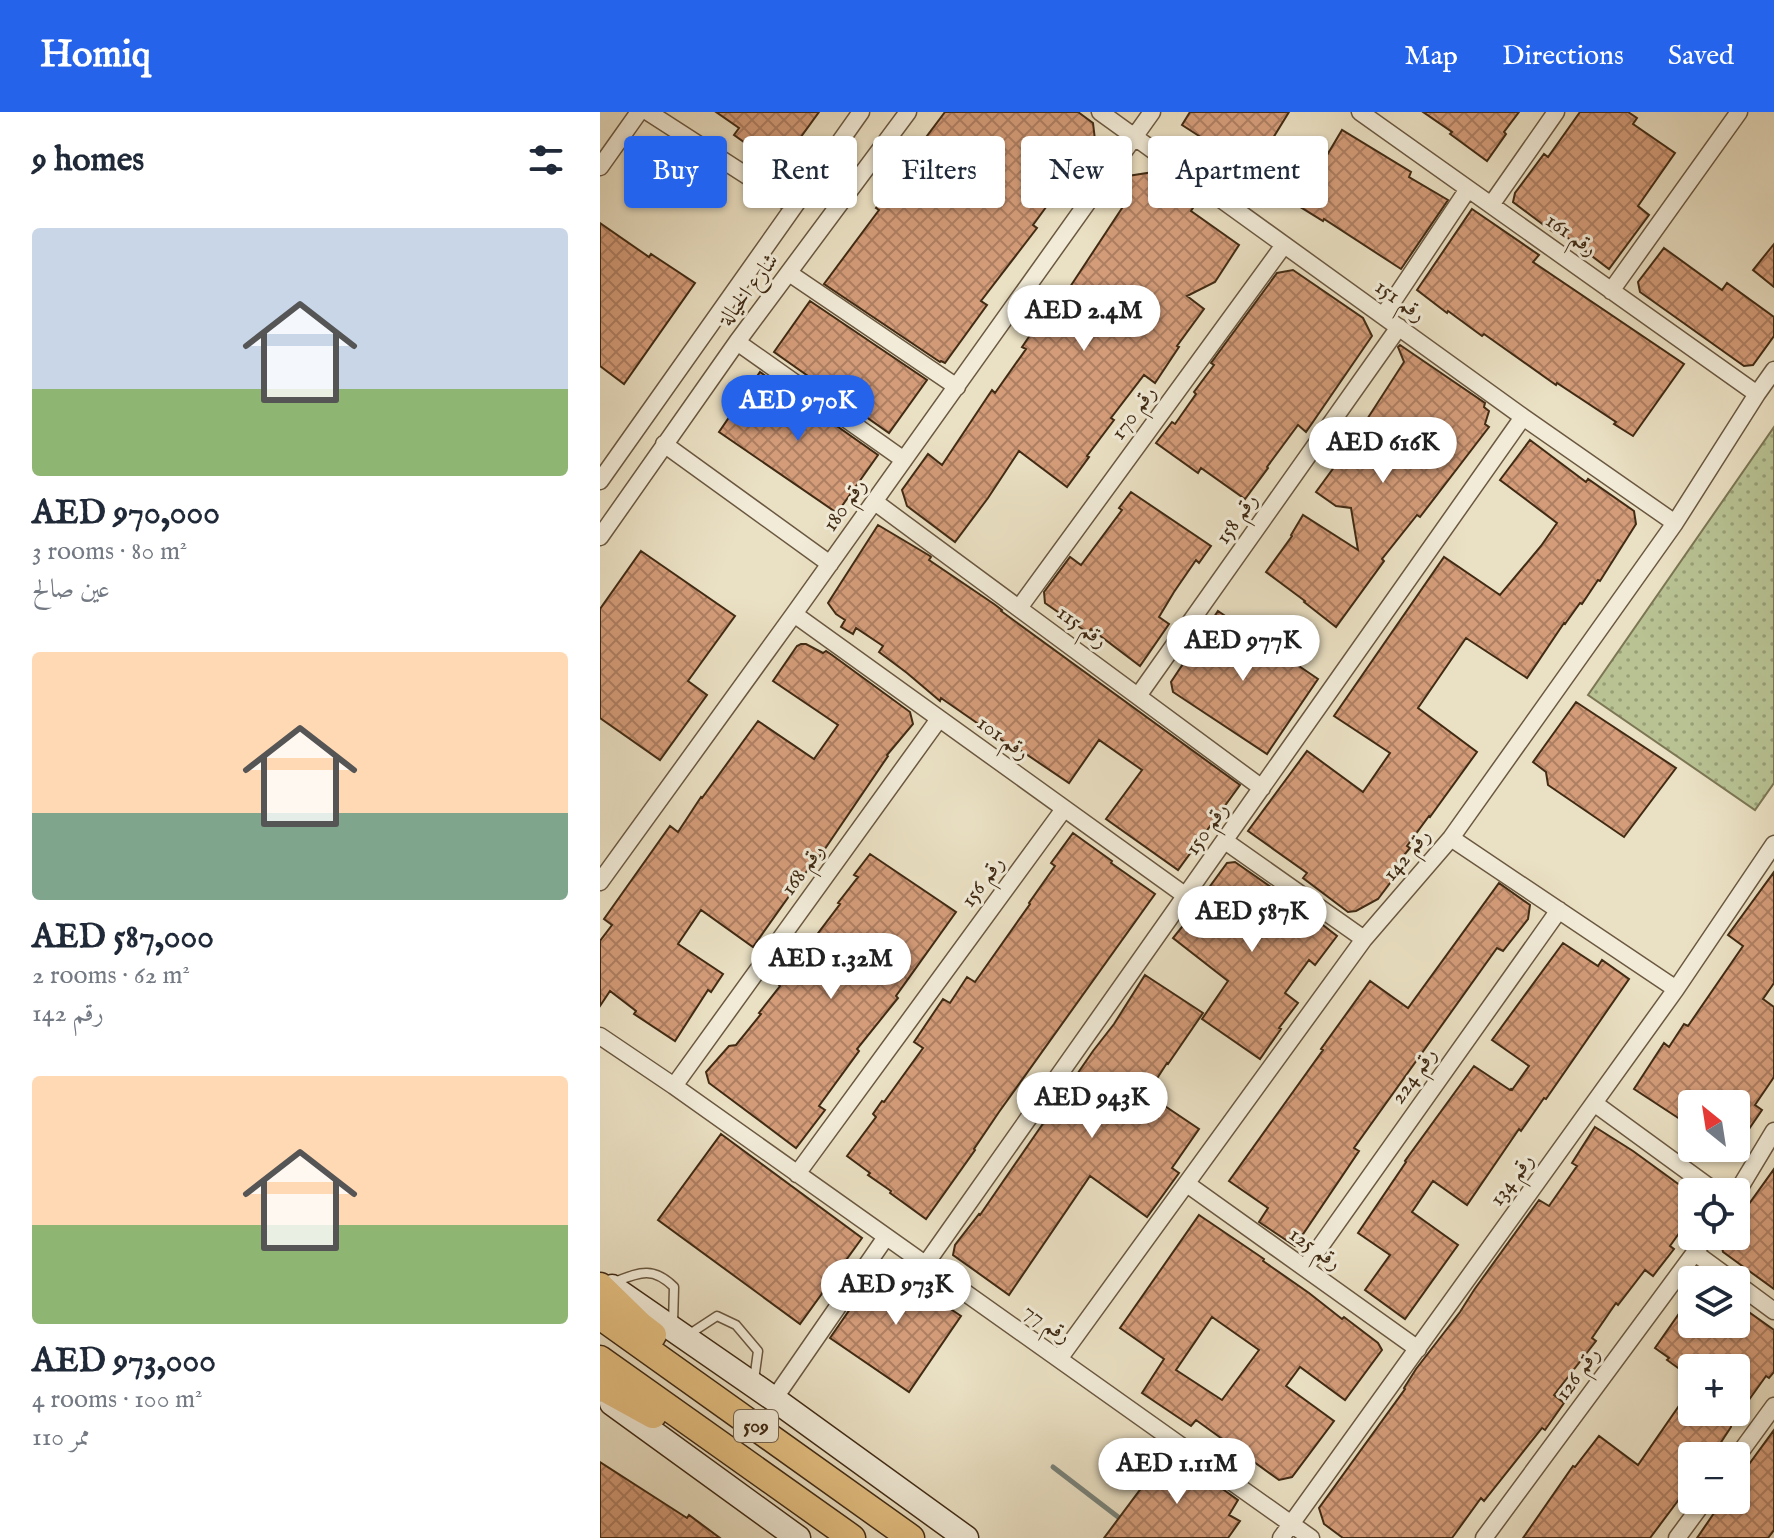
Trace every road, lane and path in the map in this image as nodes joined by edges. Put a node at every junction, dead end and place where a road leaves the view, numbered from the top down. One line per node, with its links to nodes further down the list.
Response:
1 (639, 112): 12 (street)
2 (648, 112): 13 (street)
3 (861, 112): 10 (street, شارع الخيالة)
4 (908, 112): 18 (street, شارع الخيالة)
5 (1100, 112): 11 (street, رقم 151)
6 (1152, 112): 11 (street, رقم 180)
7 (1556, 112): 15 (street)
8 (1739, 112): 19 (street)
9 (1363, 113): 14 (street, رقم 161)
10 (844, 136)
11 (1135, 137): 17 (street, رقم 151); 24 (street, رقم 180)
12 (600, 167)
13 (743, 173)
14 (1468, 189): 15 (street, رقم 161); 20 (street)
15 (1491, 205): 19 (street, رقم 161)
16 (793, 208): 29 (street, شارع الخيالة)
17 (1284, 245): 20 (street, رقم 151); 34 (street, رقم 170)
18 (789, 273): 22 (street, شارع الخيالة); 24 (street)
19 (1611, 291): 25 (street, رقم 161)
20 (1383, 316): 21 (street, رقم 151)
21 (1399, 327): 26 (street, رقم 151); 36 (street, رقم 158)
22 (737, 342): 27 (street, شارع الخيالة); 28 (street)
23 (1774, 370): 25 (street, رقم 142)
24 (957, 387): 28 (street, رقم 180)
25 (1757, 394): 31 (street, رقم 142)
26 (1523, 417): 31 (street, رقم 151); 38 (street, رقم 150)
27 (664, 444): 32 (street, شارع الخيالة); 33 (street)
28 (904, 460): 30 (street, رقم 180)
29 (600, 481)
30 (875, 502): 33 (street, رقم 180); 34 (street, رقم 115)
31 (1675, 523): 40 (street, رقم 142)
32 (600, 537)
33 (830, 564): 35 (street, رقم 180)
34 (1019, 608): 36 (street, رقم 115)
35 (794, 614): 37 (street, رقم 101); 43 (street, رقم 180)
36 (1138, 696): 38 (street, رقم 115)
37 (939, 719): 39 (street, رقم 101); 49 (street, رقم 168)
38 (1262, 788): 41 (street, رقم 150)
39 (1064, 809): 44 (street, رقم 101); 52 (street, رقم 156)
40 (1451, 838): 45 (street); 46 (street, رقم 142)
41 (1225, 841): 44 (street, رقم 150); 46 (street)
42 (1774, 844): 47 (street, رقم 134)
43 (600, 882)
44 (1186, 896): 59 (street, رقم 150)
45 (1559, 910): 47 (street); 61 (street, رقم 224)
46 (1364, 939): 55 (street, رقم 142)
47 (1676, 989): 50 (street, رقم 134)
48 (600, 1036): 49 (street, رقم 77)
49 (674, 1086): 52 (street, رقم 77)
50 (1594, 1103): 53 (street); 67 (street, رقم 134)
51 (1773, 1136): 54 (street)
52 (797, 1174): 56 (street, رقم 77)
53 (1697, 1178)
54 (1746, 1178)
55 (1187, 1184): 61 (street, رقم 125); 69 (street, رقم 142)
56 (886, 1237): 59 (street, رقم 77); 74 (street)
57 (1697, 1250): 58 (street, رقم 126)
58 (1695, 1253): 60 (street); 85 (street, رقم 126)
59 (925, 1265): 69 (street, رقم 77)
60 (1712, 1266)
61 (1305, 1268): 67 (street, رقم 125)
62 (603, 1283): 66 (main road); 66 (lane); 72 (main road)
63 (1750, 1294): 64 (street)
64 (1774, 1311)
65 (600, 1316): 72 (main road, 509)
66 (679, 1333): 70 (main road); 70 (lane)
67 (1418, 1349): 79 (street, رقم 134)
68 (600, 1359): 77 (main road, 509)
69 (1059, 1359): 79 (street, رقم 77)
70 (753, 1384): 74 (main road)
71 (600, 1386): 77 (main road)
72 (707, 1391): 82 (main road, 509)
73 (600, 1394): 80 (main road)
74 (774, 1399): 83 (main road)
75 (1774, 1406): 76 (street)
76 (1748, 1442)
77 (756, 1470): 81 (main road, 509)
78 (1695, 1514): 86 (street)
79 (1286, 1531): 84 (street, رقم 77)
80 (798, 1538)
81 (852, 1538)
82 (911, 1538)
83 (966, 1538)
84 (1311, 1538)
85 (1484, 1538)
86 (1677, 1538)

